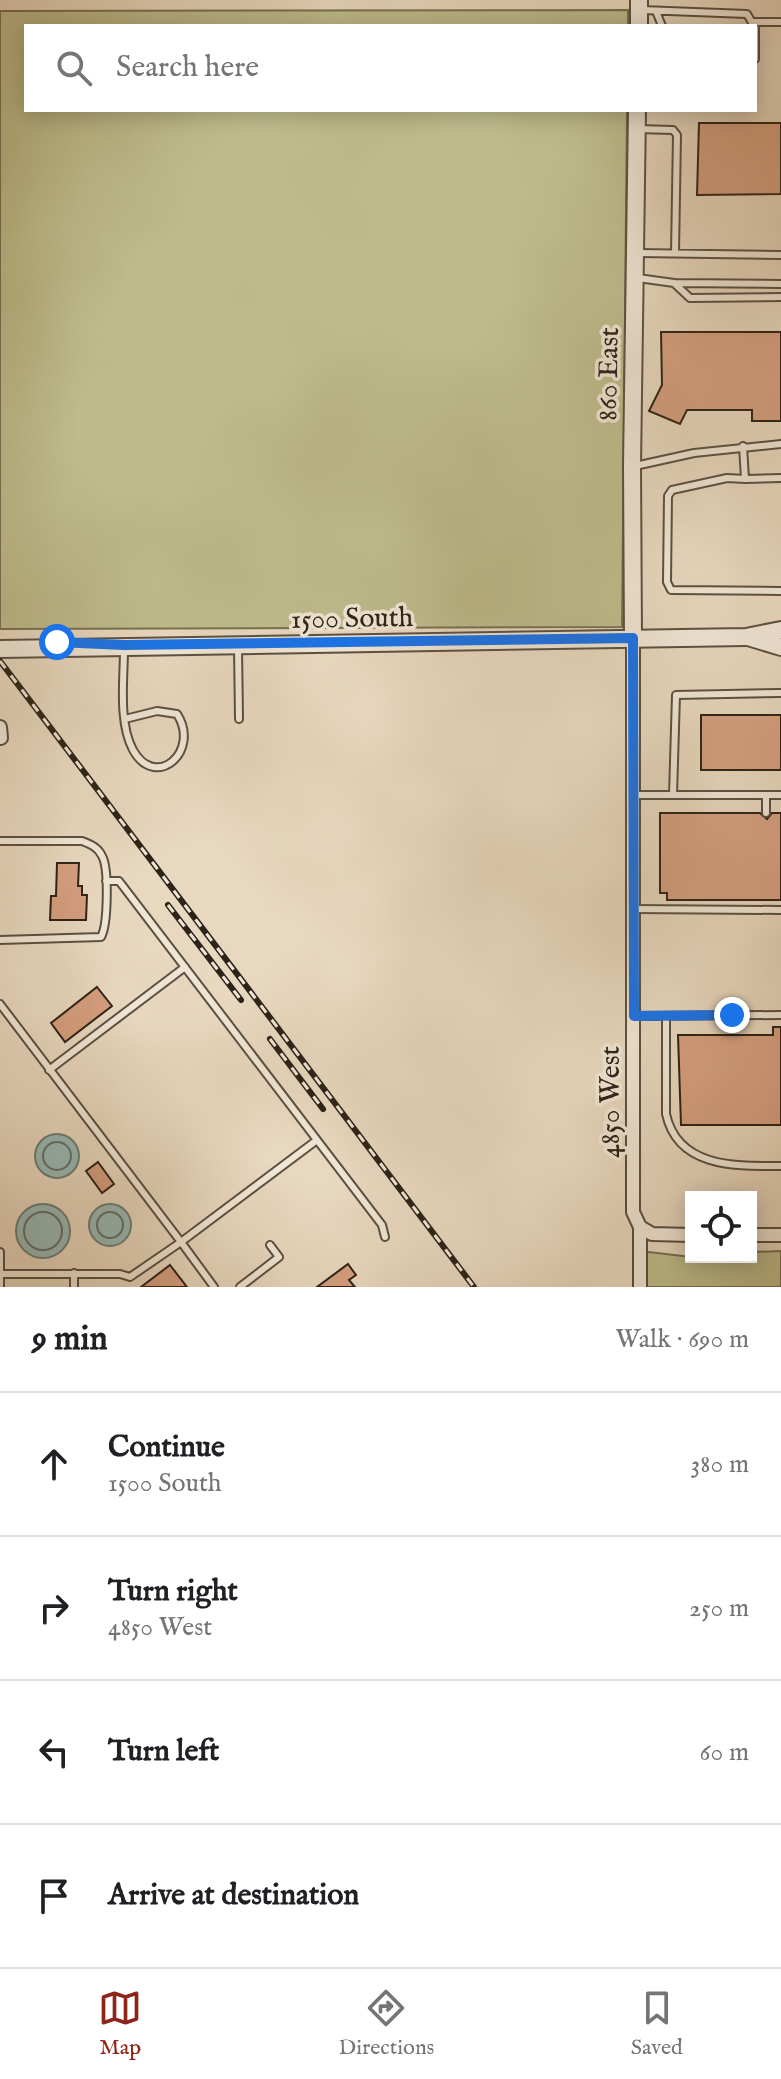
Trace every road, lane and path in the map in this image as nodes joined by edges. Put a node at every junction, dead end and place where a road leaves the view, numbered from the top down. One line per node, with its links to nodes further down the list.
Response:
1 (643, 12): 3 (lane); 4 (lane)
2 (781, 22): 5 (lane)
3 (659, 24)
4 (753, 24)
5 (757, 25)
6 (637, 112): 7 (street, 860 East)
7 (637, 129): 8 (street, 860 East); 9 (lane)
8 (635, 252): 9 (lane); 11 (street, 860 East)
9 (675, 253): 10 (lane)
10 (781, 255)
11 (635, 278): 12 (lane); 17 (street, 860 East)
12 (674, 283): 13 (lane); 14 (lane)
13 (781, 284)
14 (781, 297)
15 (781, 444): 16 (lane)
16 (743, 446): 17 (lane); 19 (lane)
17 (632, 466): 23 (street, 860 East)
18 (781, 478): 19 (lane)
19 (745, 479): 20 (lane)
20 (781, 591)
21 (781, 630): 22 (street)
22 (746, 637): 23 (street, 1500 South); 28 (street)
23 (633, 638): 25 (street, 1500 South); 33 (street, 4850 West)
24 (0, 640): 26 (street, 1500 South)
25 (238, 644): 27 (street, 1500 South); 32 (lane)
26 (72, 645): 27 (street, 1500 South); 29 (street, 1500 South)
27 (124, 645): 31 (lane)
28 (781, 647)
29 (0, 649)
30 (781, 693): 34 (lane)
31 (125, 719): 31 (lane)
32 (239, 719)
33 (634, 795): 34 (lane); 41 (street, 4850 West)
34 (673, 795): 35 (lane)
35 (766, 795): 36 (lane); 37 (lane)
36 (781, 795)
37 (766, 813)
38 (0, 841): 39 (lane)
39 (106, 881): 44 (lane); 45 (lane)
40 (767, 900): 42 (lane)
41 (634, 909): 42 (lane); 48 (street, 4850 West)
42 (767, 910): 43 (lane)
43 (781, 910)
44 (0, 940)
45 (185, 967): 50 (lane); 51 (lane)
46 (0, 1004): 50 (lane)
47 (781, 1015): 49 (lane)
48 (634, 1016): 49 (lane); 53 (street, 4850 West)
49 (666, 1016): 52 (lane)
50 (49, 1070): 58 (lane)
51 (317, 1140): 57 (lane); 58 (lane)
52 (781, 1166)
53 (640, 1227): 54 (street); 69 (street, 4850 West)
54 (685, 1235)
55 (757, 1235): 56 (street)
56 (781, 1235)
57 (385, 1237)
58 (181, 1242): 63 (lane); 67 (lane)
59 (270, 1245): 68 (lane)
60 (0, 1252): 62 (lane)
61 (74, 1273): 62 (lane); 63 (lane); 65 (lane)
62 (0, 1274): 64 (lane)
63 (130, 1277): 66 (lane)
64 (0, 1287)
65 (74, 1287)
66 (130, 1287)
67 (214, 1287)
68 (240, 1287)
69 (640, 1287)

